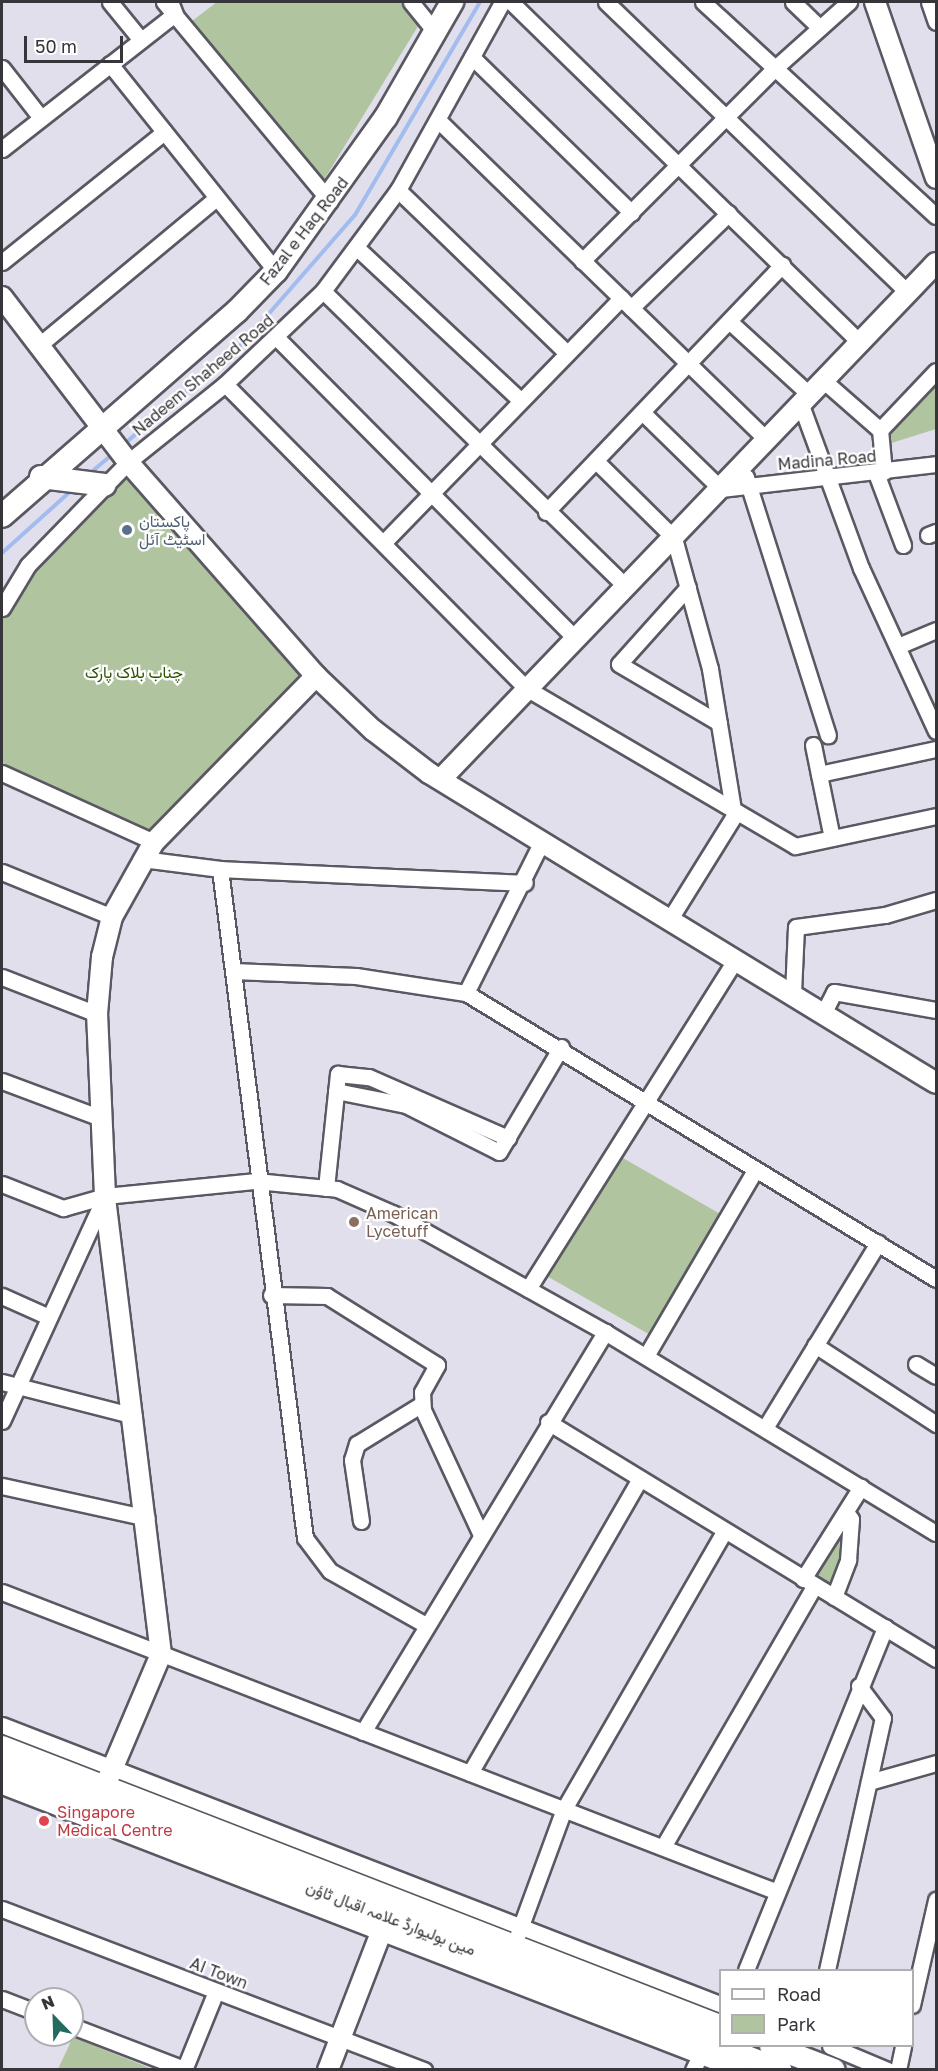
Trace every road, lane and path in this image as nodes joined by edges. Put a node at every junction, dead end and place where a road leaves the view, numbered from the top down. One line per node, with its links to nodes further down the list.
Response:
1 (110, 2): 17 (street)
2 (164, 2): 13 (street)
3 (411, 2): 16 (street)
4 (452, 2): 16 (main road, Fazal e Haq Road)
5 (502, 2): 18 (street, Nadeem Shaheed Road)
6 (511, 2): 27 (street)
7 (606, 2): 23 (street)
8 (703, 2): 21 (street)
9 (793, 2): 15 (street)
10 (849, 2): 15 (street)
11 (875, 2): 28 (street)
12 (929, 2): 14 (street)
13 (173, 8): 17 (street); 31 (street)
14 (936, 22)
15 (820, 28): 21 (street)
16 (435, 32): 31 (main road, Fazal e Haq Road)
17 (141, 40): 19 (street)
18 (472, 57): 24 (street, Nadeem Shaheed Road); 32 (street)
19 (110, 64): 22 (street); 25 (street)
20 (2, 69): 22 (street)
21 (774, 69): 23 (street); 34 (street)
22 (41, 118): 26 (street)
23 (725, 118): 27 (street); 42 (street)
24 (439, 122): 29 (street, Nadeem Shaheed Road); 36 (street)
25 (164, 132): 30 (street); 37 (street)
26 (2, 149)
27 (680, 165): 32 (street); 33 (street)
28 (936, 178)
29 (398, 190): 35 (street, Nadeem Shaheed Road); 49 (street)
30 (216, 198): 40 (street); 48 (street)
31 (330, 201): 40 (main road, Fazal e Haq Road)
32 (632, 213): 36 (street)
33 (729, 213): 39 (street); 44 (street)
34 (936, 216)
35 (357, 248): 41 (street, Nadeem Shaheed Road); 54 (street)
36 (582, 261): 44 (street)
37 (2, 262)
38 (936, 263): 42 (street)
39 (782, 265): 45 (street); 47 (street)
40 (276, 271): 56 (main road, Fazal e Haq Road)
41 (323, 291): 46 (street, Nadeem Shaheed Road); 59 (street)
42 (908, 293): 47 (street)
43 (2, 297): 48 (street)
44 (626, 303): 49 (street); 50 (street)
45 (729, 321): 50 (street); 53 (street)
46 (277, 338): 52 (street, Nadeem Shaheed Road); 70 (street)
47 (861, 343): 53 (street)
48 (38, 346): 56 (street)
49 (567, 353): 54 (street)
50 (688, 363): 55 (street); 58 (street)
51 (936, 371): 57 (street)
52 (225, 384): 60 (street, Nadeem Shaheed Road); 74 (street)
53 (812, 394): 57 (street); 58 (street); 65 (street)
54 (521, 401): 59 (street)
55 (642, 412): 61 (street); 69 (street)
56 (102, 430): 60 (street); 66 (main road, Fazal e Haq Road)
57 (880, 430): 64 (street)
58 (767, 440): 63 (street)
59 (480, 442): 70 (street); 71 (street)
60 (126, 459): 67 (street, Nadeem Shaheed Road); 82 (street)
61 (596, 461): 71 (street); 73 (street)
62 (936, 464): 64 (street, Madina Road)
63 (744, 465): 68 (street); 69 (street)
64 (880, 473): 65 (street, Madina Road); 75 (street)
65 (829, 476): 68 (street, Madina Road); 81 (street)
66 (41, 477): 67 (main road); 72 (main road, Fazal e Haq Road)
67 (103, 485): 78 (street, Nadeem Shaheed Road)
68 (748, 486): 69 (street, Madina Road); 87 (street)
69 (721, 489): 73 (street)
70 (432, 490): 74 (street); 80 (street)
71 (546, 512): 76 (street)
72 (2, 516)
73 (674, 538): 76 (street); 77 (street)
74 (385, 541): 83 (street)
75 (903, 545)
76 (626, 586): 80 (street)
77 (688, 587): 85 (street); 85 (street)
78 (2, 608)
79 (936, 630): 81 (street)
80 (574, 637): 83 (street)
81 (898, 646): 84 (street)
82 (316, 676): 92 (street); 97 (street)
83 (526, 688): 92 (street); 93 (street)
84 (931, 703): 86 (street)
85 (719, 723): 93 (street)
86 (936, 731)
87 (828, 735)
88 (813, 745): 91 (street)
89 (936, 749): 91 (street)
90 (2, 773): 97 (street)
91 (819, 774): 95 (street)
92 (441, 779): 96 (street)
93 (732, 807): 95 (street); 104 (street)
94 (936, 816): 95 (street)
95 (832, 838)
96 (542, 841): 101 (street); 104 (street)
97 (154, 842): 98 (street)
98 (142, 859): 99 (street); 103 (street)
99 (220, 869): 101 (street); 106 (street)
100 (2, 872): 103 (street)
101 (525, 883): 108 (street)
102 (936, 900): 109 (street)
103 (112, 917): 112 (street)
104 (670, 920): 105 (street)
105 (736, 959): 109 (street); 116 (street)
106 (233, 971): 108 (street); 119 (street)
107 (2, 977): 112 (street)
108 (466, 993): 113 (street)
109 (793, 993): 111 (street)
110 (936, 1010): 111 (street)
111 (824, 1012): 115 (street)
112 (97, 1014): 117 (street)
113 (561, 1047): 116 (street); 121 (street)
114 (2, 1081): 117 (street)
115 (936, 1083)
116 (642, 1105): 118 (street); 125 (street)
117 (101, 1118): 122 (street)
118 (754, 1172): 123 (street); 131 (street)
119 (256, 1181): 121 (street); 122 (street); 126 (street)
120 (2, 1184): 122 (street)
121 (326, 1188): 125 (street)
122 (105, 1196): 128 (street); 137 (street)
123 (878, 1242): 124 (street); 130 (street)
124 (936, 1279)
125 (528, 1289): 129 (street)
126 (271, 1295): 136 (street); 154 (street)
127 (2, 1296): 128 (street)
128 (49, 1317): 135 (street)
129 (605, 1332): 131 (street); 139 (street)
130 (815, 1345): 140 (street); 141 (street)
131 (646, 1356): 141 (street)
132 (916, 1364): 133 (street)
133 (936, 1376)
134 (2, 1382): 135 (street)
135 (20, 1389): 137 (street); 138 (street)
136 (422, 1404): 147 (street); 150 (street)
137 (134, 1416): 146 (street)
138 (2, 1421)
139 (548, 1422): 142 (street); 150 (street)
140 (936, 1424)
141 (765, 1428): 144 (street)
142 (639, 1480): 148 (street); 164 (street)
143 (2, 1486): 146 (street)
144 (861, 1487): 145 (street); 149 (street)
145 (846, 1512): 151 (street); 153 (street)
146 (147, 1518): 156 (street)
147 (361, 1521)
148 (724, 1532): 151 (street); 168 (street)
149 (936, 1533)
150 (481, 1535): 154 (street)
151 (808, 1583): 153 (street); 169 (street)
152 (2, 1592): 156 (street)
153 (834, 1597): 155 (street)
154 (426, 1625): 160 (street)
155 (885, 1627): 157 (street); 158 (street)
156 (162, 1654): 160 (street); 165 (street)
157 (936, 1659)
158 (859, 1686): 166 (street); 170 (street)
159 (2, 1725): 165 (street)
160 (363, 1732): 164 (street)
161 (2, 1747): 165 (main road, مین بولیوارڈ علامہ اقبال ٹاؤن)
162 (936, 1762): 166 (street)
163 (2, 1768): 173 (main road, مین بولیوارڈ علامہ اقبال ٹاؤن)
164 (470, 1773): 168 (street)
165 (109, 1778): 173 (main road, مین بولیوارڈ علامہ اقبال ٹاؤن); 174 (street)
166 (868, 1782): 176 (street)
167 (2, 1786): 173 (street)
168 (564, 1809): 169 (street); 174 (street)
169 (663, 1847): 170 (street)
170 (775, 1891): 175 (street)
171 (936, 1900): 178 (street)
172 (2, 1909): 177 (street, AI Town)
173 (387, 1915): 174 (main road, مین بولیوارڈ علامہ اقبال ٹاؤن); 183 (street); 184 (main road, مین بولیوارڈ علامہ اقبال ٹاؤن)
174 (518, 1936): 180 (street); 184 (main road, مین بولیوارڈ علامہ اقبال ٹاؤن)
175 (747, 1969)
176 (827, 1969)
177 (216, 1991): 183 (street, AI Town); 189 (street)
178 (914, 1996)
179 (2, 1999): 181 (street)
180 (719, 2004)
181 (24, 2007)
182 (84, 2031): 189 (street)
183 (339, 2037): 190 (street); 191 (street, AI Town)
184 (709, 2041): 192 (street); 193 (street)
185 (724, 2047): 194 (main road, مین بولیوارڈ علامہ اقبال ٹاؤن)
186 (774, 2047): 195 (main road)
187 (832, 2047): 196 (street)
188 (903, 2047): 197 (street)
189 (184, 2069)
190 (328, 2070)
191 (424, 2070)
192 (693, 2070)
193 (737, 2070)
194 (780, 2070)
195 (834, 2070)
196 (887, 2070)
197 (898, 2070)

